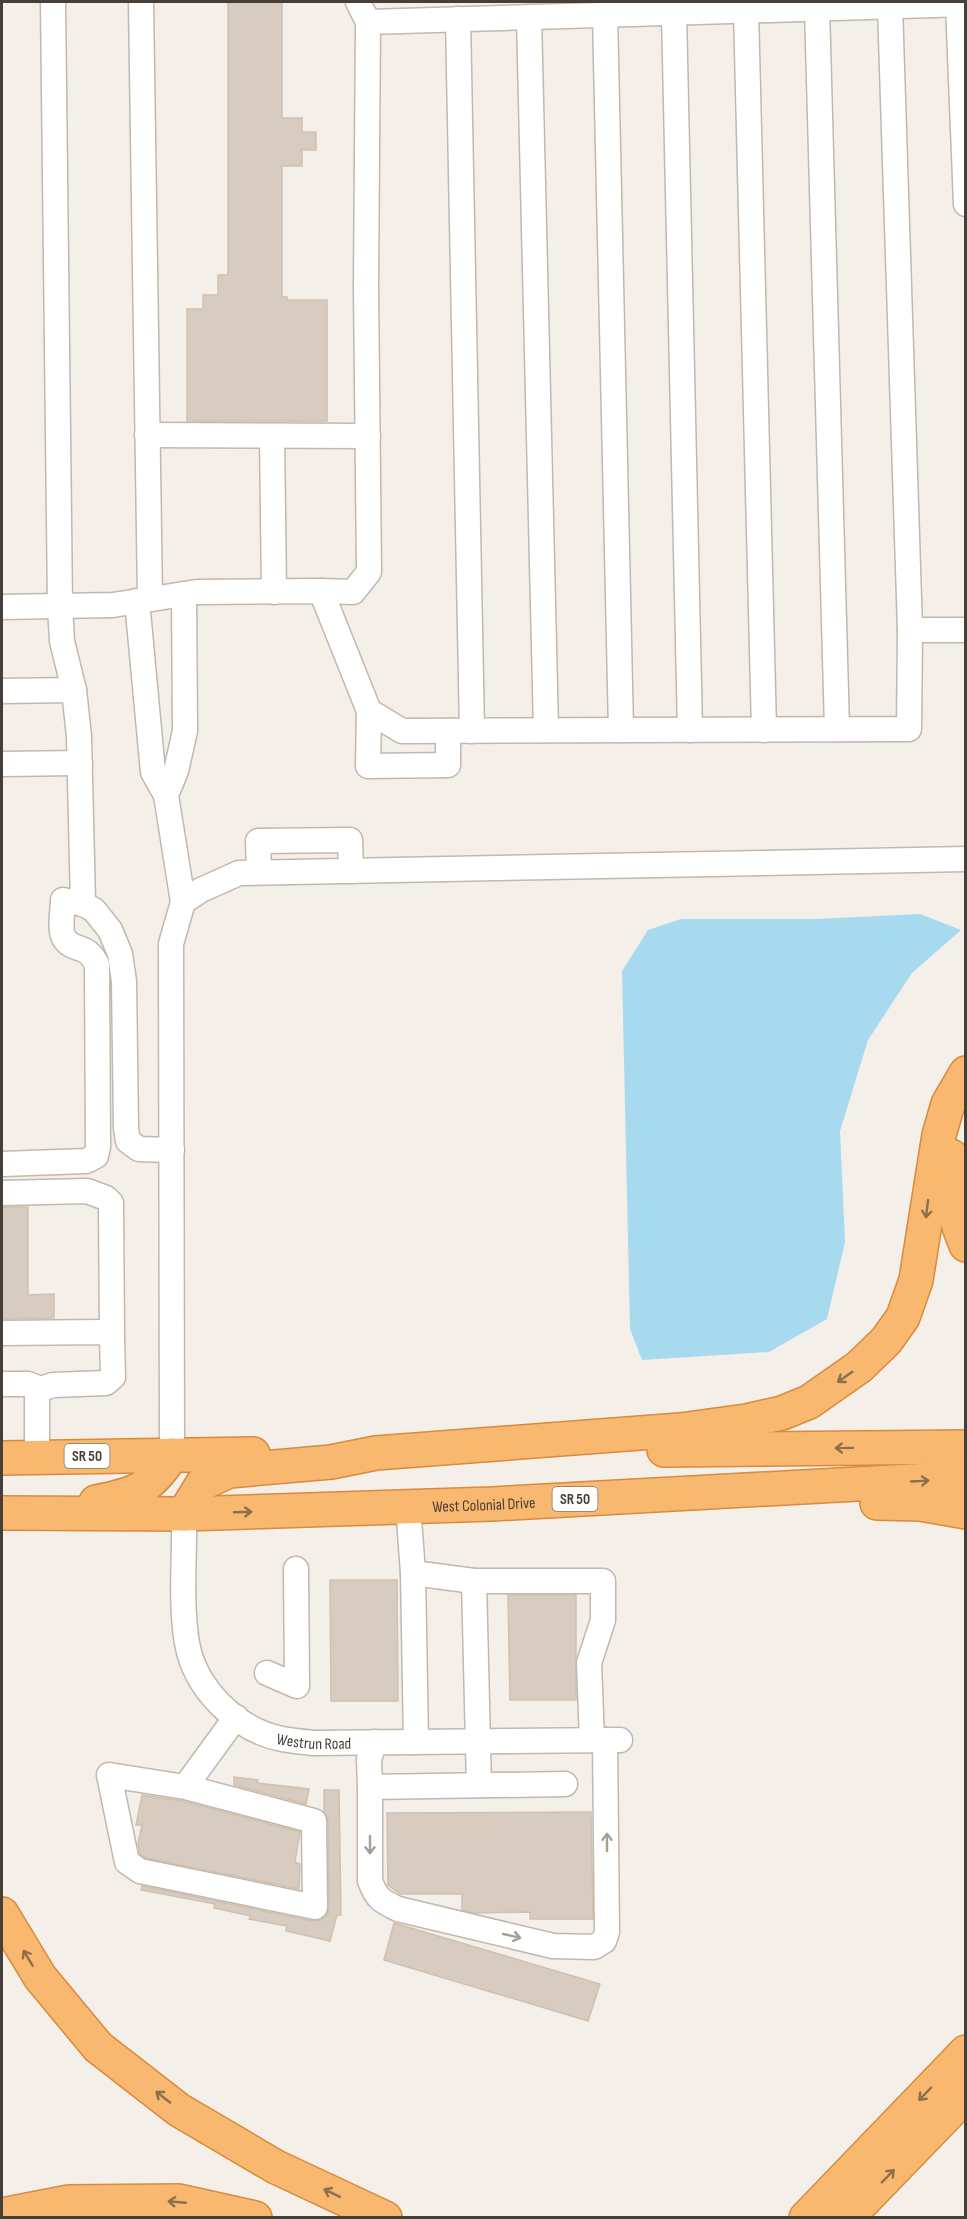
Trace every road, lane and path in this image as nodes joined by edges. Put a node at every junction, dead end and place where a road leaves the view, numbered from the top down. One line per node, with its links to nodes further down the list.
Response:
1 (53, 2): 20 (street)
2 (141, 2): 13 (street)
3 (962, 4): 5 (street); 12 (street)
4 (830, 6): 5 (street); 6 (street); 27 (street)
5 (890, 6): 22 (street)
6 (746, 10): 8 (street); 33 (street)
7 (363, 12): 11 (street); 15 (street)
8 (674, 13): 9 (street); 32 (street)
9 (605, 14): 10 (street); 31 (street)
10 (530, 17): 11 (street); 30 (street)
11 (458, 19): 29 (street)
12 (966, 204)
13 (147, 435): 14 (street); 19 (street)
14 (272, 436): 15 (street); 16 (street)
15 (368, 436): 17 (street)
16 (274, 591): 17 (street); 18 (street)
17 (321, 591): 26 (street)
18 (184, 594): 19 (street); 36 (street)
19 (143, 600): 20 (street); 36 (street)
20 (60, 606): 21 (street); 24 (street)
21 (2, 607)
22 (910, 630): 23 (street); 27 (street)
23 (966, 630)
24 (74, 690): 25 (street); 34 (street)
25 (2, 691)
26 (369, 711): 28 (street); 28 (street)
27 (837, 729): 33 (street)
28 (448, 730): 29 (street)
29 (472, 730): 30 (street)
30 (546, 730): 31 (street)
31 (621, 730): 32 (street)
32 (690, 730): 33 (street)
33 (764, 730)
34 (80, 763): 35 (street); 41 (street)
35 (2, 764)
36 (166, 795): 40 (street)
37 (966, 859): 38 (street)
38 (351, 871): 39 (street); 39 (street)
39 (259, 872): 40 (street)
40 (183, 902): 44 (street)
41 (83, 904): 44 (street); 45 (street)
42 (966, 1073): 53 (highway, one-way to 53)
43 (966, 1104): 47 (highway)
44 (172, 1150): 54 (street)
45 (2, 1164)
46 (2, 1193): 49 (street)
47 (966, 1245)
48 (2, 1334): 49 (street)
49 (112, 1338): 51 (street)
50 (2, 1384): 51 (street)
51 (41, 1389): 55 (street)
52 (966, 1447): 53 (highway, SR 50, one-way to 53)
53 (375, 1453): 54 (highway, SR 50); 63 (highway)
54 (172, 1455): 55 (highway, SR 50); 60 (highway)
55 (37, 1456): 56 (highway, SR 50)
56 (2, 1458)
57 (966, 1479): 58 (highway, West Colonial Drive / SR 50, one-way to 57)
58 (492, 1504): 59 (highway, West Colonial Drive / SR 50); 61 (highway)
59 (408, 1506): 63 (highway, West Colonial Drive / SR 50, one-way to 59); 65 (street)
60 (41, 1512): 62 (highway, West Colonial Drive / SR 50); 63 (highway, West Colonial Drive / SR 50)
61 (966, 1512)
62 (2, 1513)
63 (184, 1514): 68 (street, Westrun Road)
64 (296, 1569): 67 (street)
65 (413, 1573): 66 (street); 71 (street)
66 (474, 1581): 69 (street); 72 (street)
67 (267, 1673)
68 (236, 1717): 70 (street, Westrun Road); 75 (street)
69 (606, 1740): 72 (street, Westrun Road); 76 (street, one-way to 69)
70 (375, 1742): 71 (street, Westrun Road); 76 (street)
71 (416, 1742): 72 (street, Westrun Road)
72 (479, 1742): 74 (street)
73 (566, 1784): 74 (street)
74 (479, 1785): 76 (street)
75 (184, 1787): 75 (street)
76 (370, 1787)
77 (2, 1914): 82 (highway, one-way to 77)
78 (966, 2052): 83 (highway, one-way to 83)
79 (966, 2095): 84 (highway, one-way to 79)
80 (2, 2215): 81 (highway, one-way to 80)
81 (255, 2217)
82 (385, 2217)
83 (806, 2217)
84 (847, 2217)

